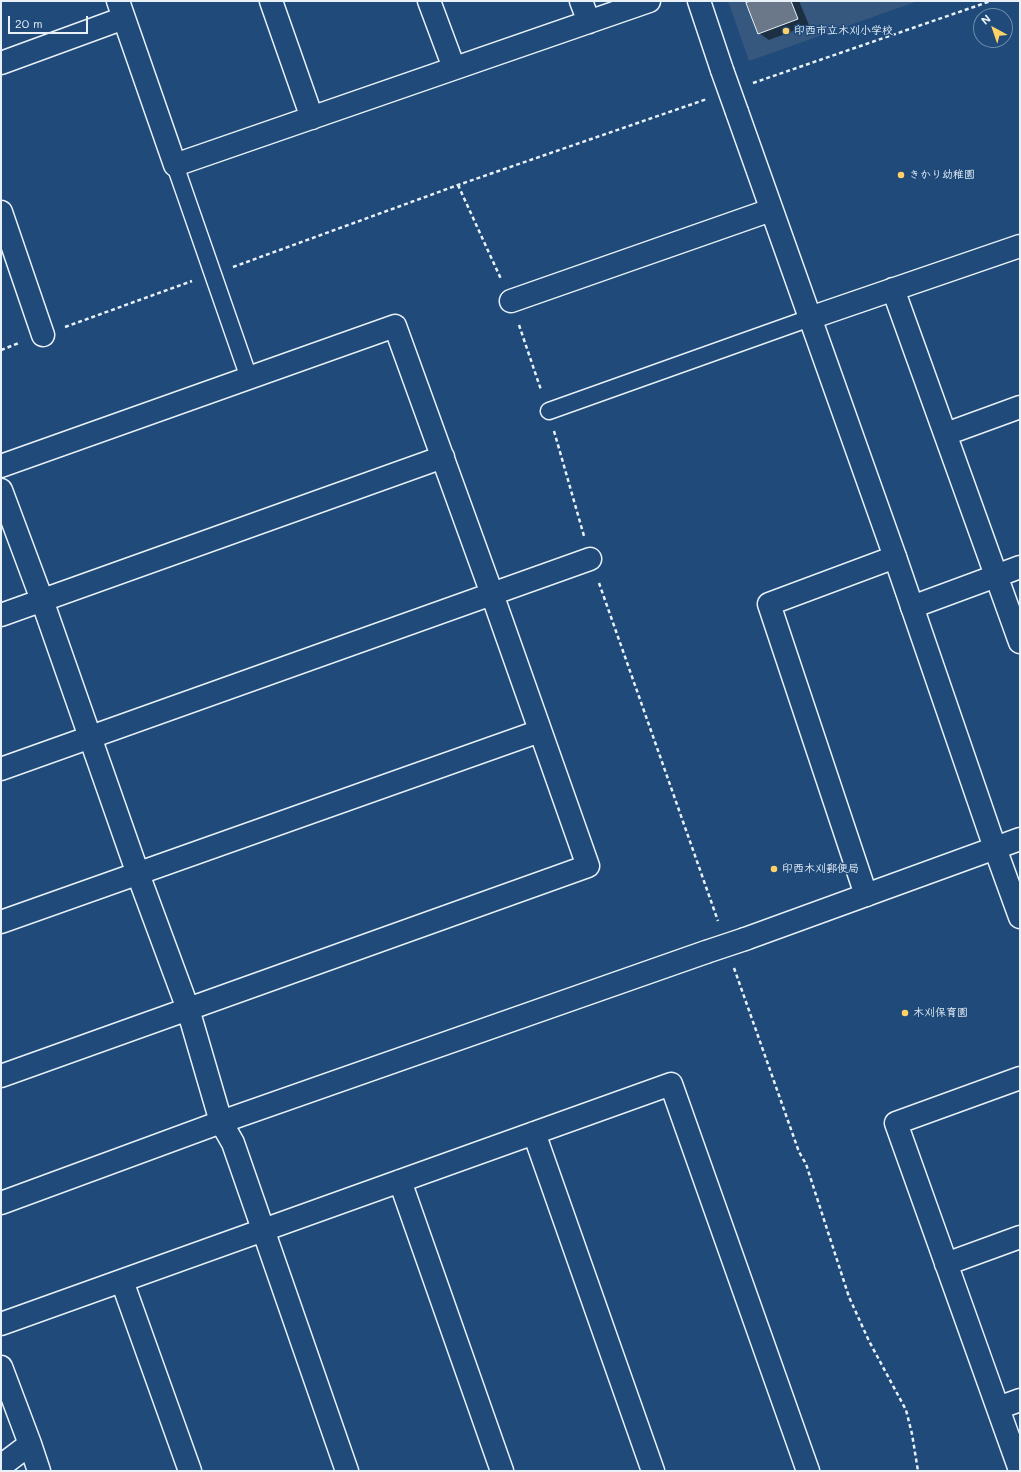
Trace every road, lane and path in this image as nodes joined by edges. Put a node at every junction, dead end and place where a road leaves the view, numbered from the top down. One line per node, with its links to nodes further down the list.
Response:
1 (271, 1): 13 (street)
2 (429, 1): 10 (street)
3 (581, 1): 8 (street)
4 (649, 1): 8 (street)
5 (698, 1): 16 (street, bridge)
6 (991, 1): 11 (path)
7 (121, 9): 9 (street); 14 (street)
8 (589, 22): 10 (street)
9 (1, 63)
10 (454, 68): 13 (street)
11 (751, 84)
12 (713, 97): 15 (path)
13 (312, 118): 14 (street)
14 (175, 165): 20 (lane)
15 (458, 185): 20 (path); 22 (path)
16 (771, 210): 22 (street); 23 (street)
17 (1, 212): 18 (street)
18 (5, 235): 24 (street)
19 (1020, 246): 21 (street)
20 (213, 274): 24 (path); 26 (lane)
21 (893, 289): 23 (street); 29 (street)
22 (510, 301): 28 (path)
23 (810, 318): 28 (lane); 33 (street)
24 (43, 335): 25 (path)
25 (1, 350)
26 (249, 378): 30 (street); 31 (street)
27 (1020, 407): 29 (street)
28 (549, 411): 34 (path)
29 (946, 434): 36 (street)
30 (443, 457): 37 (street); 38 (street)
31 (1, 466)
32 (1, 490): 38 (street)
33 (895, 557): 39 (street); 48 (street)
34 (590, 559): 37 (street); 51 (path)
35 (1020, 567): 36 (street)
36 (996, 576): 39 (street); 41 (street)
37 (492, 594): 42 (street); 43 (street)
38 (42, 600): 40 (street); 43 (street)
39 (912, 607): 46 (street)
40 (1, 615)
41 (1020, 642)
42 (540, 731): 47 (street); 53 (street)
43 (90, 738): 44 (street); 47 (street)
44 (1, 769)
45 (1020, 839): 46 (street)
46 (995, 848): 48 (street); 49 (street)
47 (138, 874): 50 (street); 53 (street)
48 (866, 896): 56 (street, bridge)
49 (1020, 916)
50 (1, 922)
51 (720, 927)
52 (733, 964): 77 (path)
53 (188, 1009): 54 (street); 56 (street)
54 (1, 1076)
55 (1020, 1078): 62 (street)
56 (221, 1122): 59 (street); 60 (street)
57 (534, 1133): 58 (street); 75 (street); 76 (street)
58 (400, 1181): 60 (street); 74 (street)
59 (1, 1203)
60 (263, 1230): 63 (street); 73 (street)
61 (1020, 1237): 62 (street)
62 (946, 1264): 67 (street)
63 (122, 1281): 64 (street); 72 (street)
64 (1, 1324)
65 (1, 1367): 68 (street)
66 (1020, 1400): 67 (street)
67 (998, 1408): 70 (street)
68 (30, 1444): 69 (street); 71 (street)
69 (1, 1466)
70 (1020, 1470)
71 (39, 1471)
72 (190, 1471)
73 (347, 1471)
74 (502, 1471)
75 (653, 1471)
76 (808, 1471)
77 (918, 1471)

